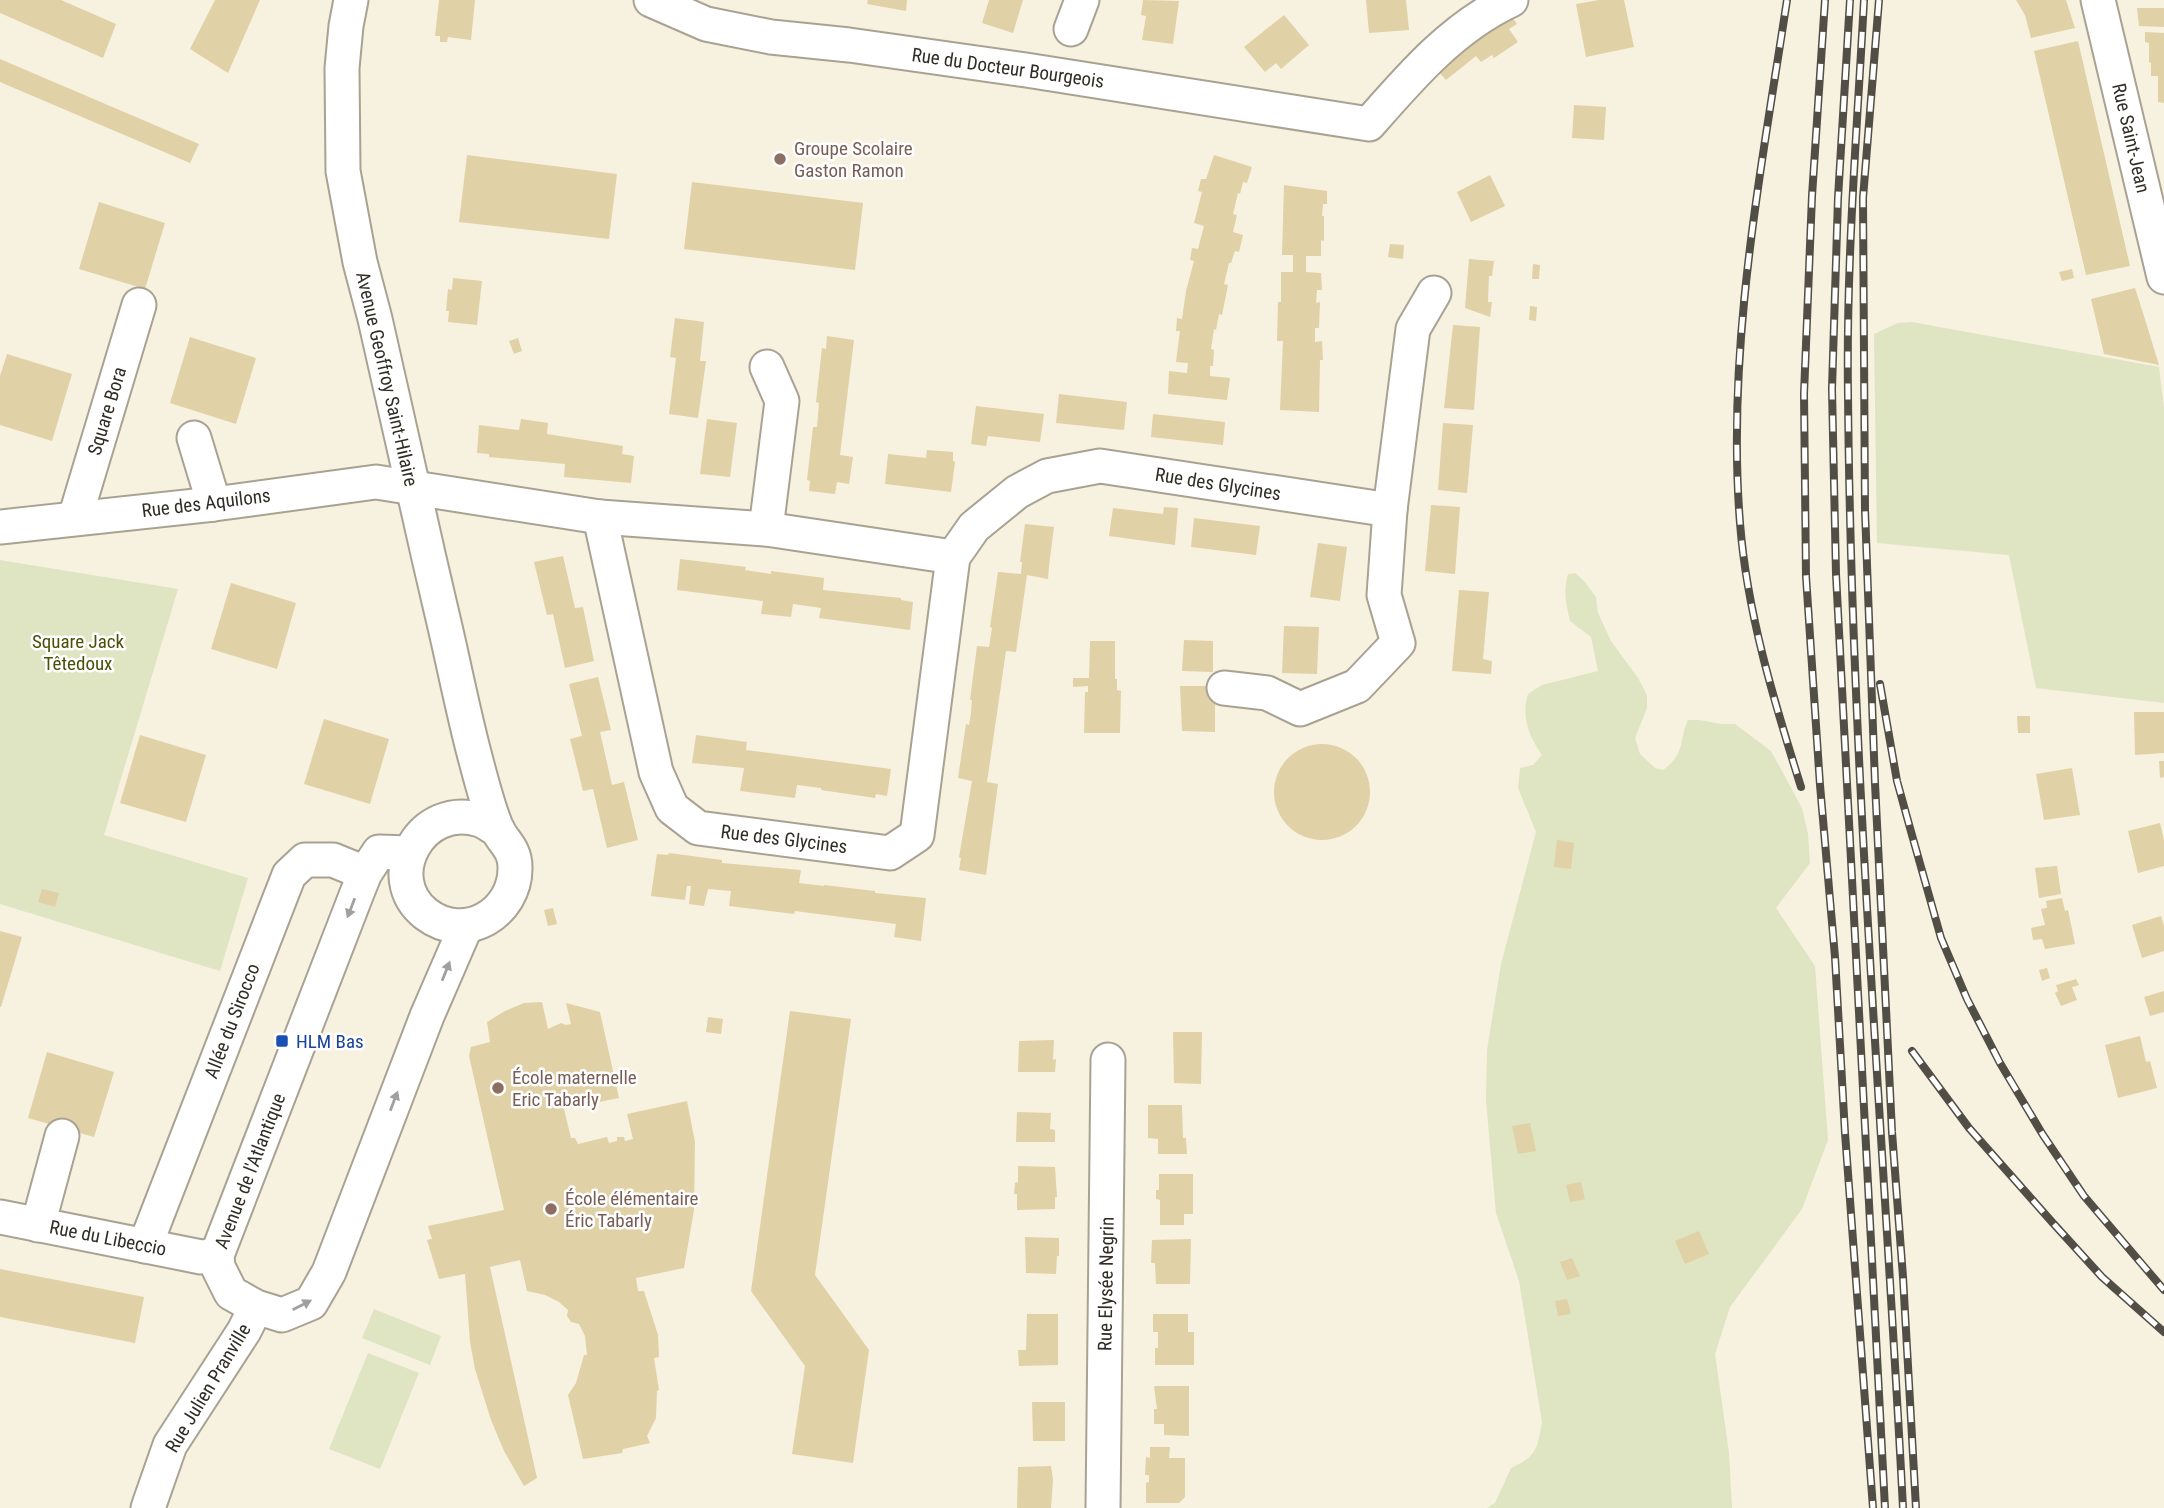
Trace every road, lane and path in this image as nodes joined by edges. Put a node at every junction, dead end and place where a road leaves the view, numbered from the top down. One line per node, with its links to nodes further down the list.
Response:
1 (351, 0): 11 (street, Avenue Geoffroy Saint-Hilaire)
2 (651, 0): 5 (street, Rue du Docteur Bourgeois)
3 (1511, 0): 5 (street, Rue du Docteur Bourgeois)
4 (2098, 0): 6 (street, Rue Saint-Jean)
5 (712, 12)
6 (2164, 277)
7 (1434, 293): 13 (street)
8 (139, 305): 15 (street, Square Bora)
9 (767, 367): 17 (street)
10 (194, 438): 12 (street)
11 (413, 487): 12 (street, Rue des Aquilons); 14 (street); 20 (street, Avenue Geoffroy Saint-Hilaire)
12 (214, 504): 15 (street, Rue des Aquilons)
13 (1390, 510): 18 (street, Rue des Glycines); 19 (street)
14 (600, 517): 17 (street); 18 (street, Rue des Glycines)
15 (75, 518): 16 (street, Rue des Aquilons)
16 (0, 527)
17 (766, 528): 18 (street)
18 (953, 557)
19 (1224, 688)
20 (474, 753): 21 (street, Avenue Geoffroy Saint-Hilaire); 22 (street, Avenue Geoffroy Saint-Hilaire)
21 (449, 817): 22 (street); 23 (street)
22 (498, 830): 25 (street, Avenue Geoffroy Saint-Hilaire)
23 (409, 853): 24 (street, Avenue de l'Atlantique); 25 (street)
24 (365, 873): 30 (street, Allée du Sirocco); 31 (street, Avenue de l'Atlantique, one-way to 31)
25 (466, 926): 32 (street, Avenue de l'Atlantique, one-way to 25)
26 (1108, 1060): 34 (street, Rue Elysée Negrin)
27 (62, 1136): 29 (street)
28 (0, 1217): 29 (street, Rue du Libeccio)
29 (38, 1225): 30 (street, Rue du Libeccio)
30 (145, 1246): 31 (street, Rue du Libeccio)
31 (217, 1255): 32 (street, Avenue de l'Atlantique)
32 (256, 1307): 33 (street, Rue Julien Pranville)
33 (148, 1508)
34 (1104, 1508)

